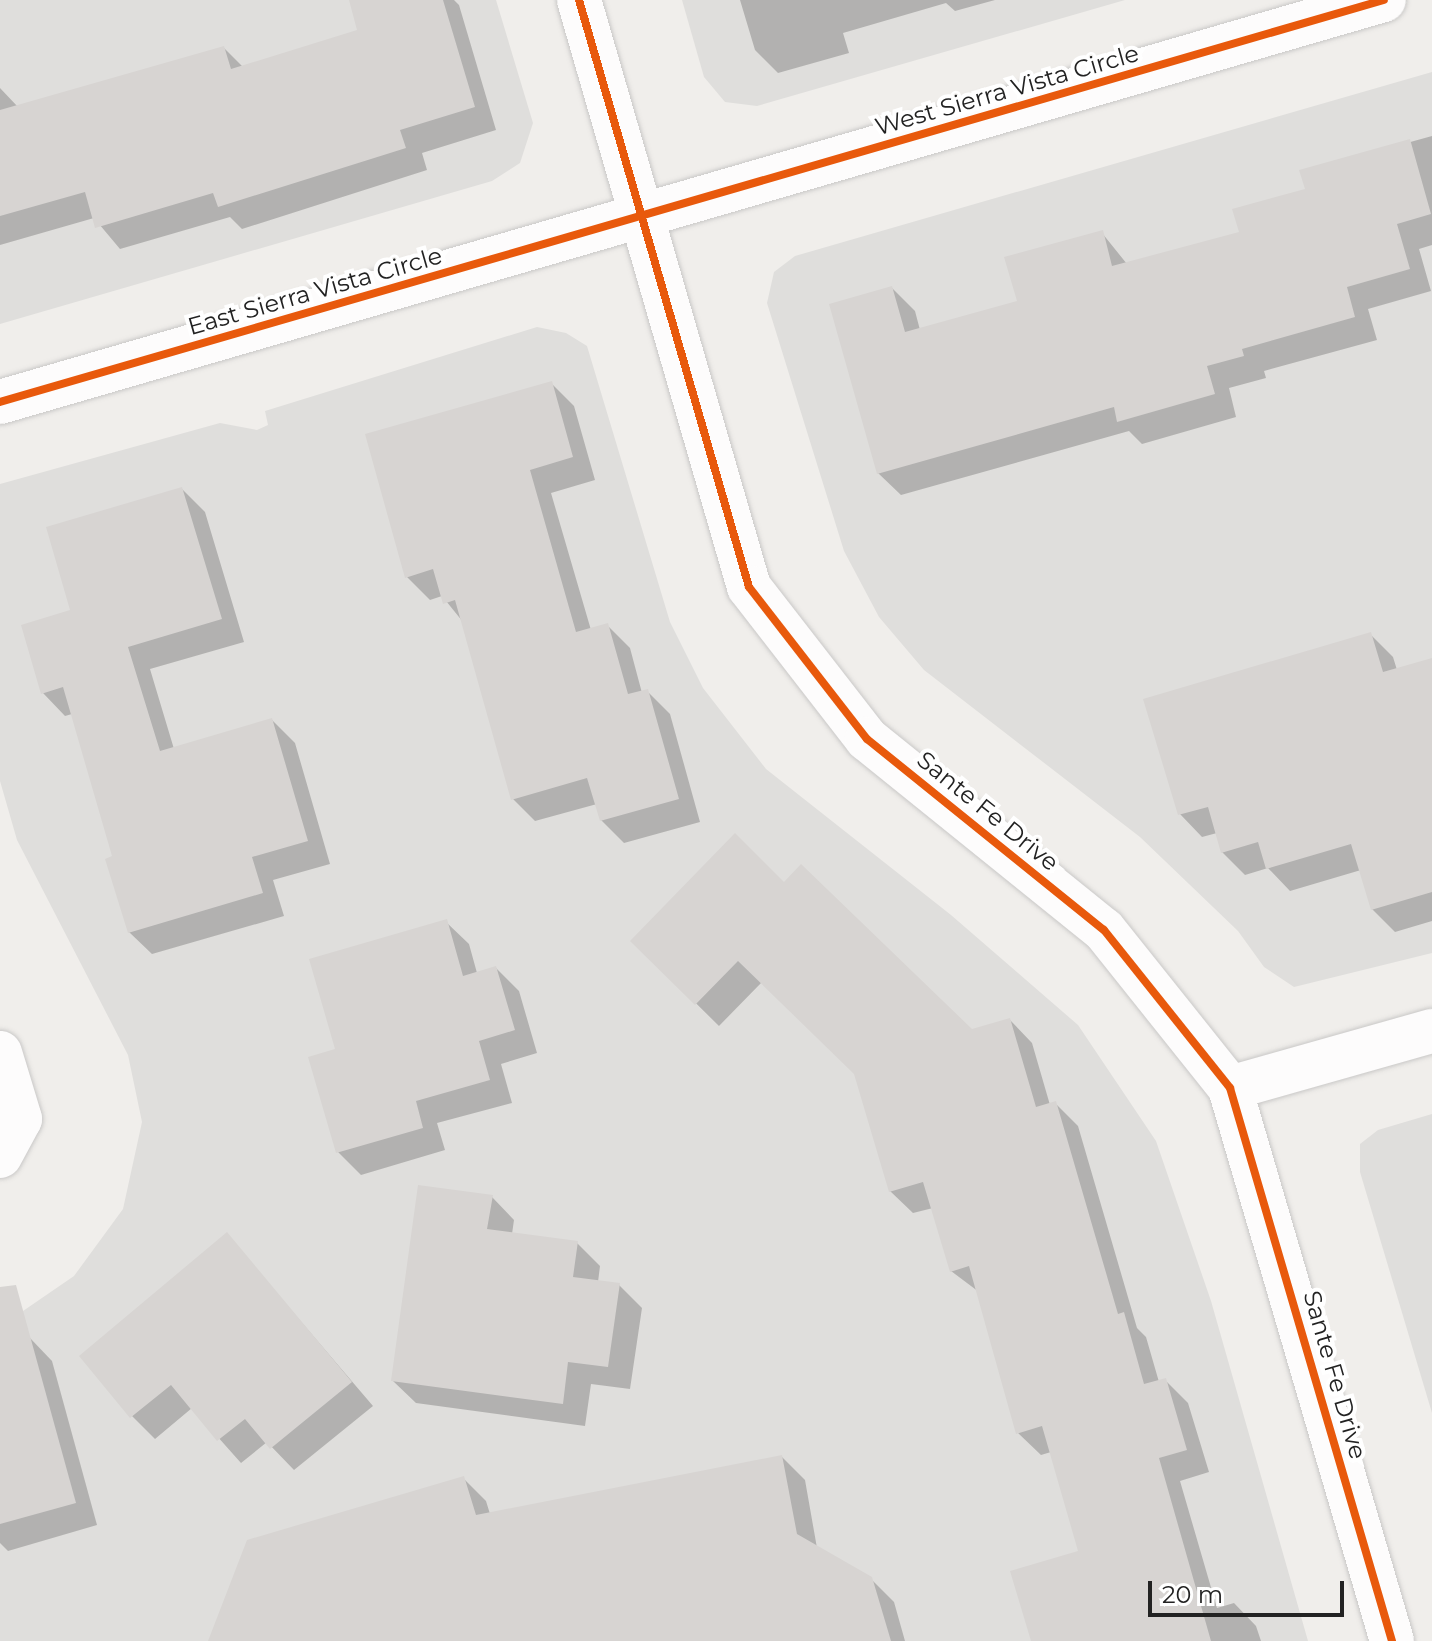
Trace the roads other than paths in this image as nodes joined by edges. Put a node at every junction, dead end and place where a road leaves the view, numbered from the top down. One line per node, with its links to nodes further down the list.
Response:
1 (579, 0): 3 (street, Sante Fe Drive)
2 (1384, 0): 3 (street, West Sierra Vista Circle)
3 (641, 219): 4 (street, East Sierra Vista Circle); 7 (street, Sante Fe Drive)
4 (0, 402)
5 (1432, 1031): 7 (street)
6 (0, 1053): 8 (street)
7 (1230, 1088): 9 (street, Sante Fe Drive)
8 (0, 1156)
9 (1392, 1641)

